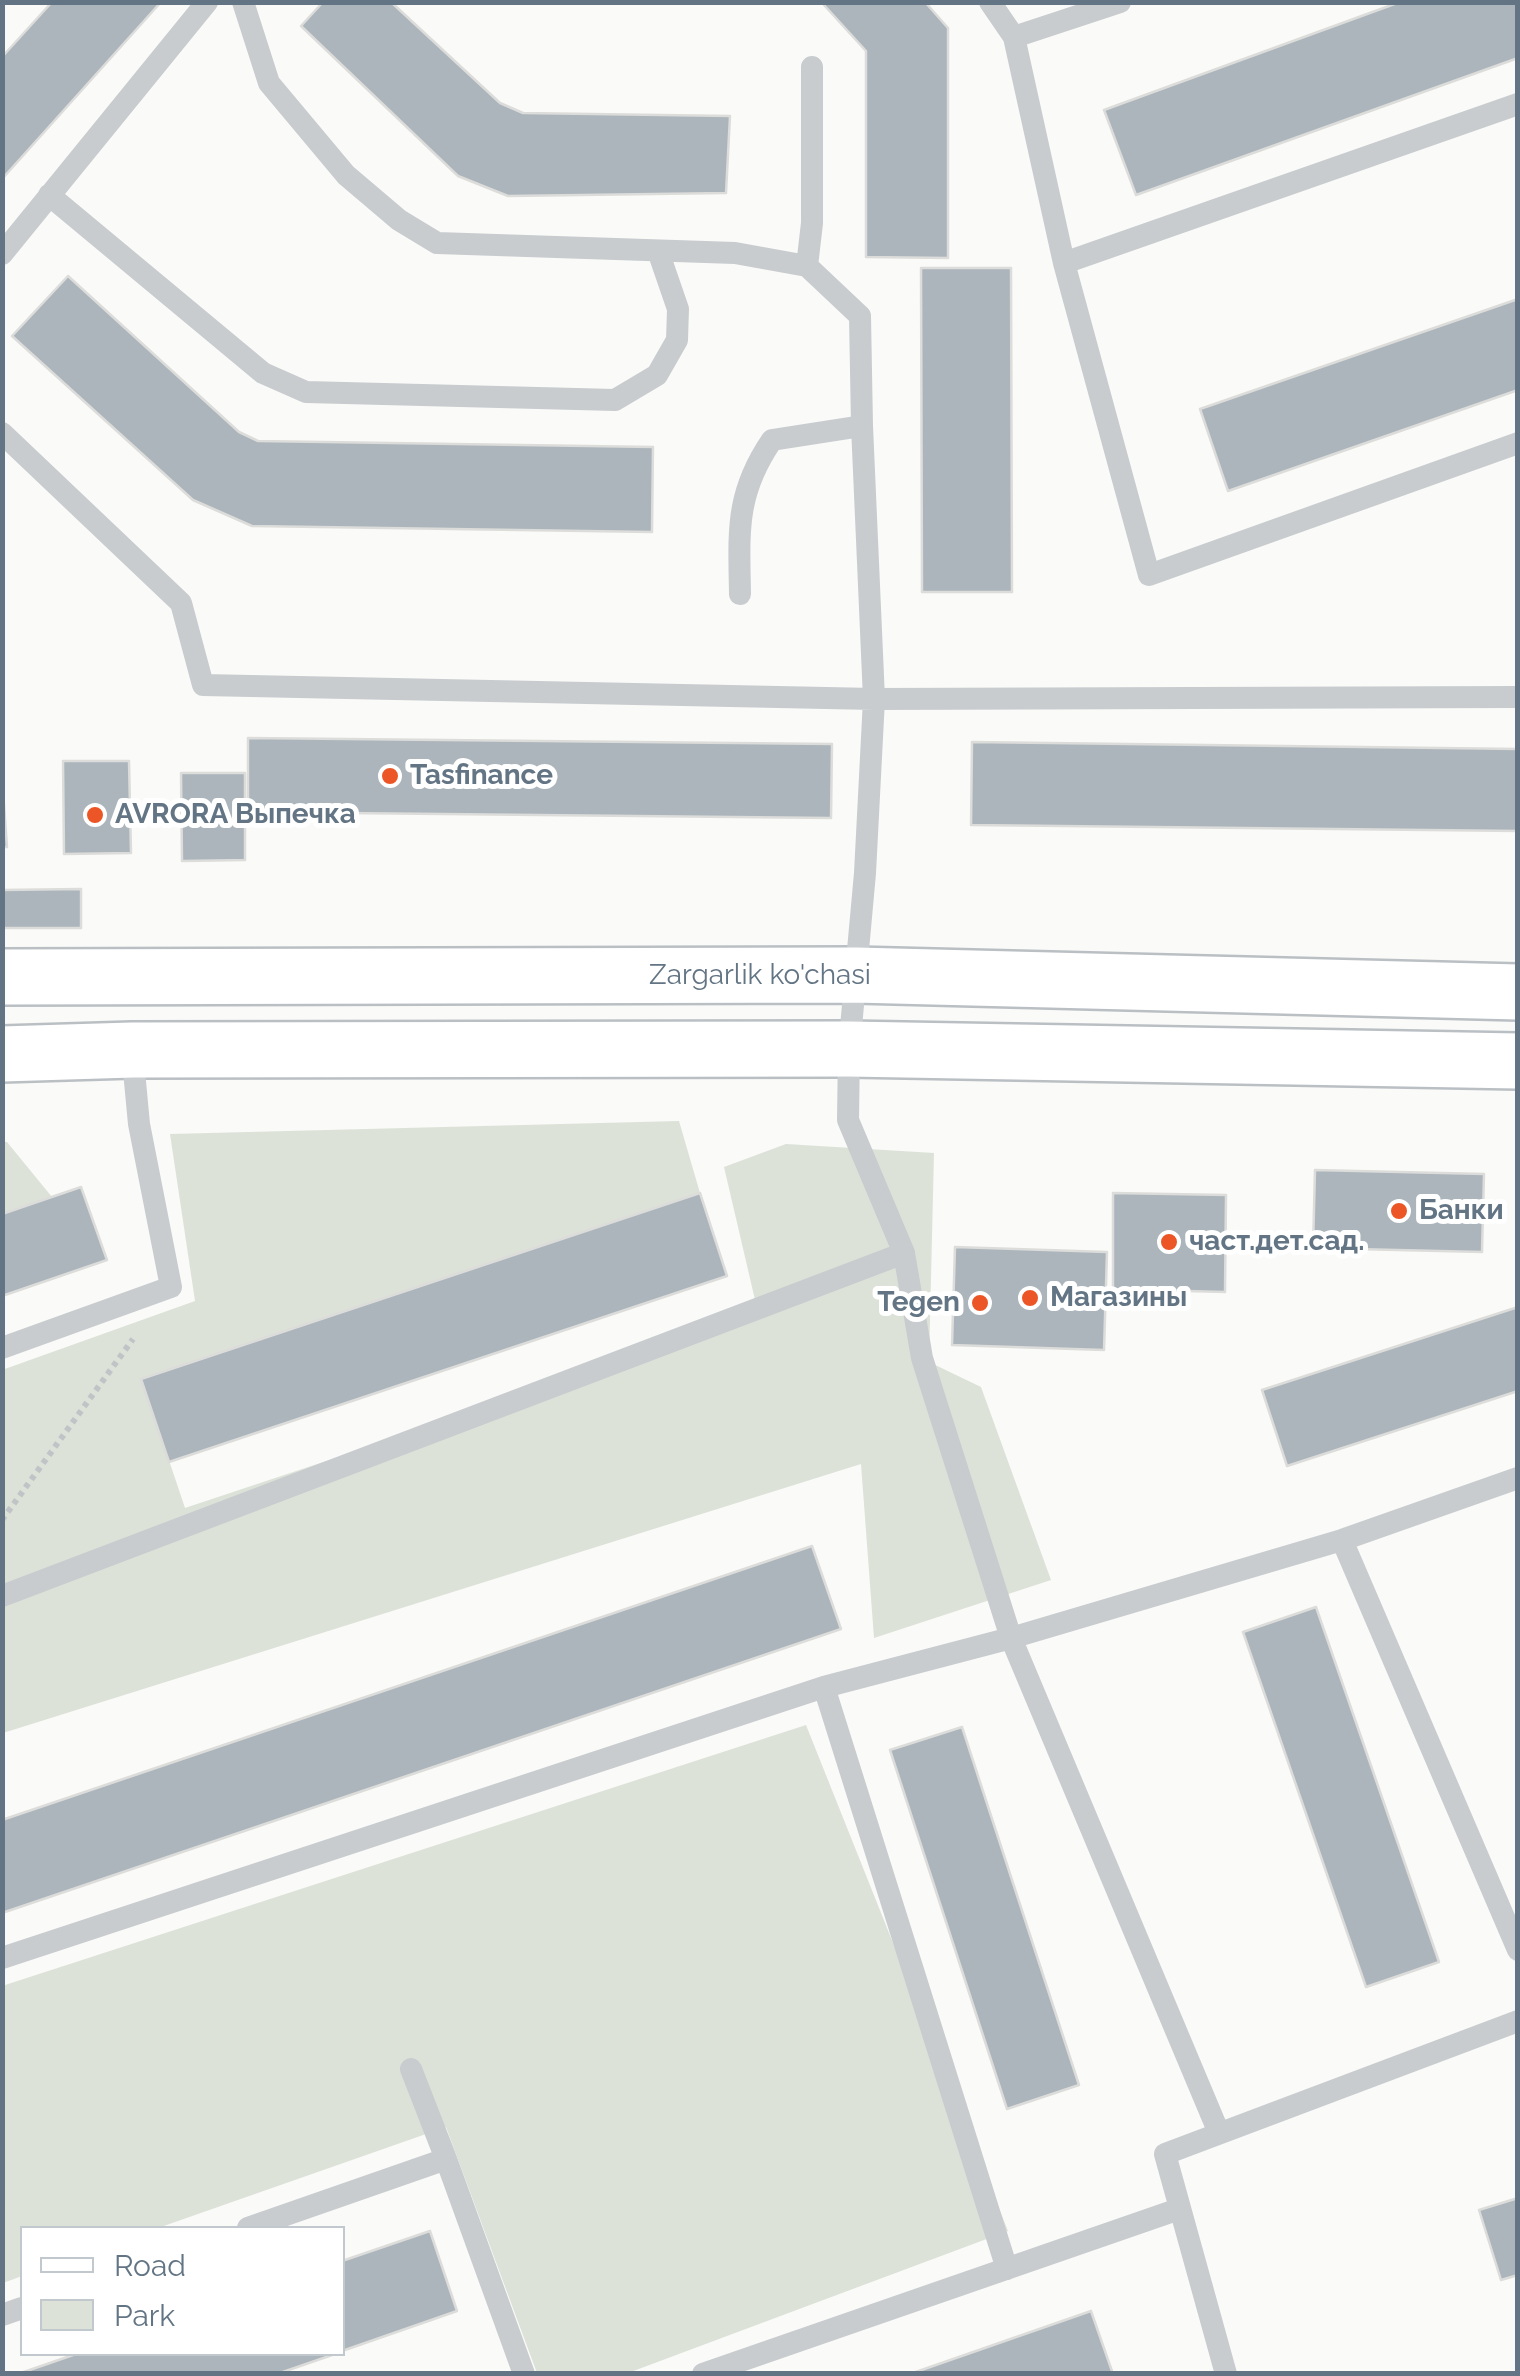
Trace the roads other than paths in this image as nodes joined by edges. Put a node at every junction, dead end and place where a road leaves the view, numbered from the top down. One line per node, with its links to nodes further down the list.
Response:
1 (207, 2): 8 (lane)
2 (244, 2): 9 (lane)
3 (990, 2): 5 (lane)
4 (1120, 2): 5 (lane)
5 (1014, 37): 11 (lane)
6 (812, 67): 12 (lane)
7 (1518, 104): 11 (lane)
8 (48, 195): 9 (lane); 10 (lane)
9 (658, 250): 12 (lane)
10 (2, 254)
11 (1064, 262): 15 (lane)
12 (806, 266): 13 (lane)
13 (862, 426): 16 (lane); 18 (lane)
14 (2, 433): 18 (lane)
15 (1518, 443)
16 (740, 594)
17 (1518, 698): 18 (lane)
18 (874, 699): 19 (lane)
19 (856, 975): 20 (main road, Zargarlik ko'chasi); 21 (main road, Zargarlik ko'chasi); 23 (lane)
20 (2, 977)
21 (1518, 992)
22 (132, 1050): 23 (main road); 24 (main road); 27 (lane)
23 (849, 1050): 25 (main road); 26 (lane)
24 (2, 1054)
25 (1518, 1060)
26 (904, 1253): 30 (lane); 31 (lane)
27 (2, 1348)
28 (1518, 1478): 29 (lane)
29 (1342, 1540): 31 (lane); 33 (lane)
30 (2, 1596)
31 (1011, 1638): 32 (lane); 37 (lane)
32 (824, 1687): 34 (lane); 41 (lane)
33 (1518, 1950)
34 (2, 1958)
35 (1518, 2021): 37 (lane)
36 (411, 2068): 38 (lane)
37 (1219, 2133): 39 (lane)
38 (446, 2158): 40 (lane); 42 (lane)
39 (1179, 2209): 41 (lane); 44 (lane)
40 (254, 2226)
41 (1008, 2269): 43 (lane)
42 (524, 2374)
43 (703, 2374)
44 (1226, 2374)

